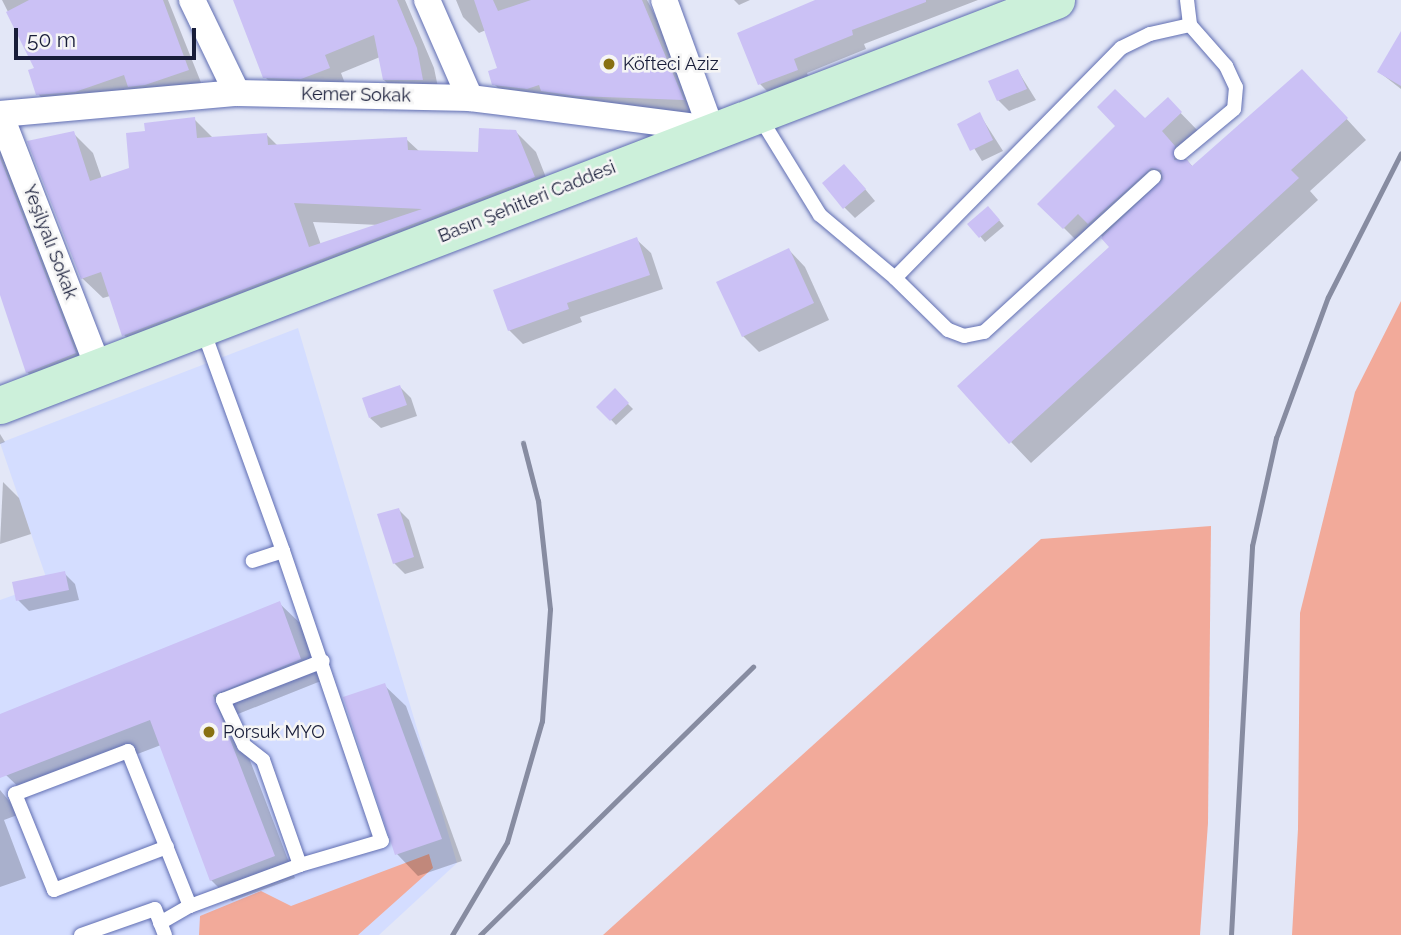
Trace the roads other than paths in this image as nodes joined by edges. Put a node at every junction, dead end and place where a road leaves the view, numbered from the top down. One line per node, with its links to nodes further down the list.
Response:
1 (192, 0): 7 (street)
2 (427, 0): 8 (street)
3 (664, 0): 11 (street)
4 (1056, 0): 9 (main road, Basın Şehitleri Caddesi)
5 (1187, 0): 6 (lane)
6 (1190, 25): 12 (lane); 14 (lane)
7 (237, 93): 8 (street, Kemer Sokak); 10 (street, Kemer Sokak)
8 (470, 98): 11 (street, Kemer Sokak)
9 (756, 112): 11 (main road, Basın Şehitleri Caddesi); 14 (lane)
10 (0, 114): 16 (street, Yeşilyalı Sokak)
11 (711, 130): 15 (main road, Basın Şehitleri Caddesi)
12 (1181, 153)
13 (1154, 177): 14 (lane)
14 (895, 278)
15 (203, 330): 16 (main road, Basın Şehitleri Caddesi); 18 (lane)
16 (99, 369): 17 (main road, Basın Şehitleri Caddesi)
17 (0, 405)
18 (283, 551): 19 (lane); 20 (lane)
19 (253, 561)
20 (323, 661): 22 (lane); 22 (lane)
21 (167, 847): 21 (lane); 23 (lane)
22 (300, 865): 23 (lane)
23 (190, 906): 24 (lane)
24 (162, 929): 25 (lane)
25 (81, 935)

